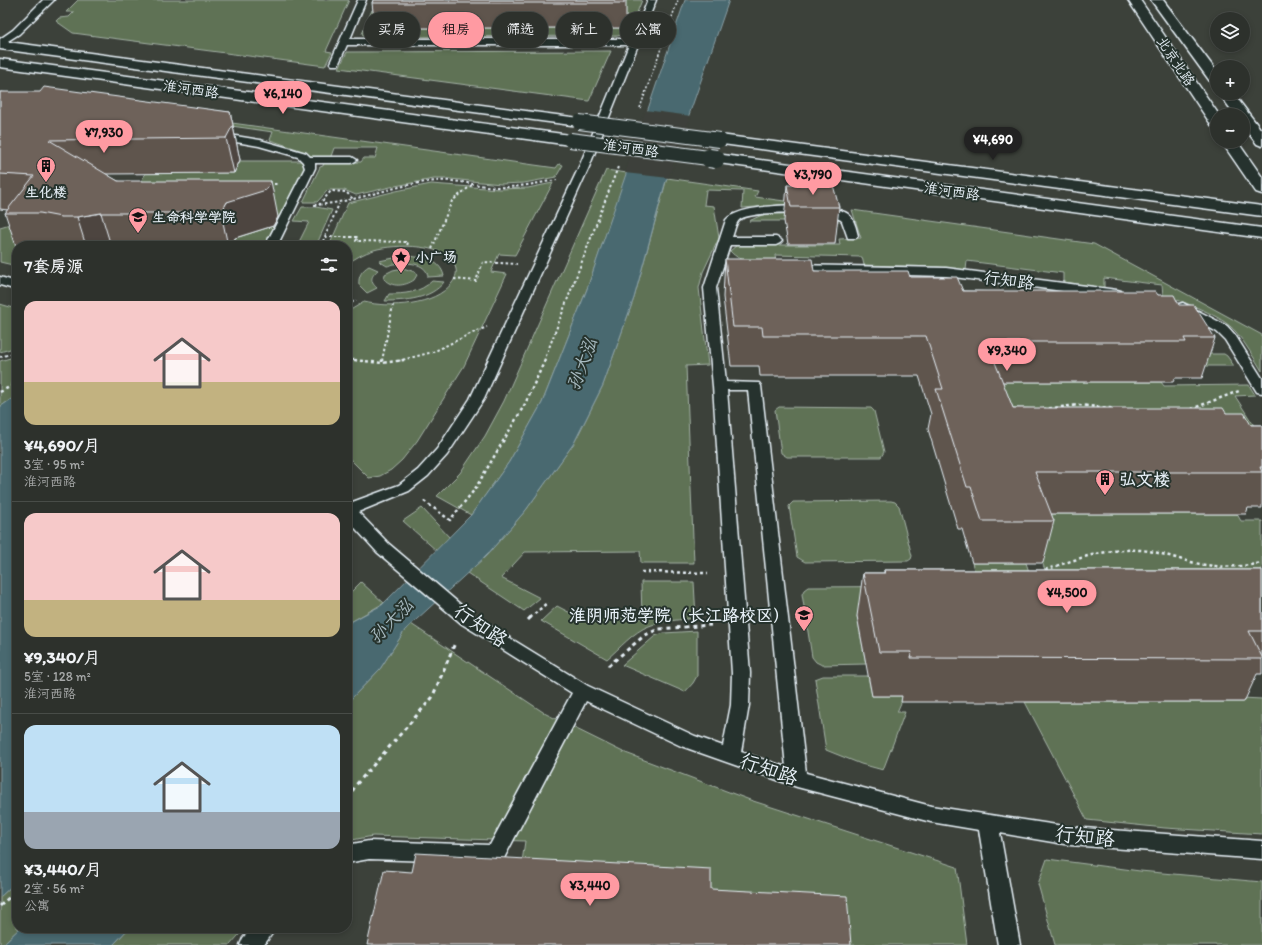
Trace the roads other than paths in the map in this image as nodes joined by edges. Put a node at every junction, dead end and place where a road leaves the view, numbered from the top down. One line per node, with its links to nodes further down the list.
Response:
1 (35, 0): 9 (lane)
2 (50, 0): 12 (lane)
3 (652, 0): 8 (lane)
4 (1134, 0): 19 (main road, 北京北路)
5 (1157, 0): 16 (main road, 北京北路)
6 (361, 2): 7 (lane); 10 (lane)
7 (371, 5)
8 (647, 12)
9 (0, 35)
10 (344, 42): 11 (lane); 15 (lane)
11 (620, 42)
12 (0, 44): 27 (main road, 淮河西路, bridge)
13 (632, 48): 42 (lane)
14 (0, 63): 28 (main road, 淮河西路, bridge)
15 (334, 63)
16 (1210, 72)
17 (1231, 100): 18 (main road)
18 (1238, 108)
19 (1210, 113)
20 (1250, 125): 22 (main road)
21 (206, 134): 24 (lane)
22 (1262, 141)
23 (1234, 148): 26 (main road)
24 (308, 160): 25 (lane); 30 (lane)
25 (352, 160)
26 (1262, 189)
27 (1262, 211)
28 (1262, 233)
29 (852, 236): 31 (lane)
30 (274, 241)
31 (725, 242): 32 (lane); 33 (lane)
32 (776, 242)
33 (717, 267): 34 (lane); 40 (lane)
34 (732, 268)
35 (780, 269): 38 (lane, 行知路)
36 (0, 281): 37 (lane)
37 (12, 285)
38 (1126, 295)
39 (1172, 303): 41 (lane)
40 (720, 386): 45 (lane); 46 (lane)
41 (1262, 389)
42 (352, 508)
43 (352, 514): 44 (lane, 行知路)
44 (582, 691): 45 (lane, 行知路); 49 (lane)
45 (732, 756): 46 (lane, 行知路)
46 (797, 779): 47 (lane, 行知路)
47 (988, 823): 48 (lane, 行知路); 52 (lane)
48 (1262, 850)
49 (352, 853)
50 (261, 933): 51 (lane)
51 (251, 945)
52 (1009, 945)

